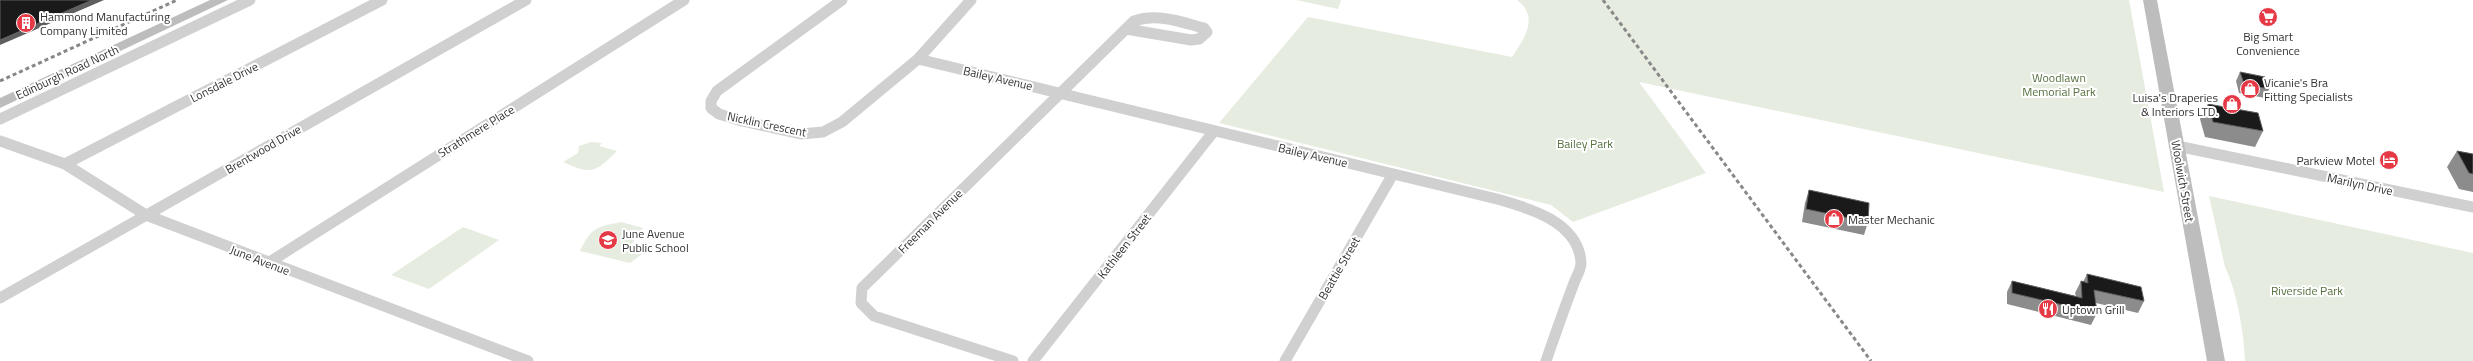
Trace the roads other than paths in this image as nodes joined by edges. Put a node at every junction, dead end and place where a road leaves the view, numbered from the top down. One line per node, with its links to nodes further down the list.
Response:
1 (221, 0): 12 (main road, Edinburgh Road North)
2 (250, 0): 13 (street)
3 (382, 0): 17 (street, Lonsdale Drive)
4 (526, 0): 20 (street, Brentwood Drive)
5 (684, 0): 21 (street, Strathmere Place)
6 (842, 0): 10 (street, Nicklin Crescent)
7 (971, 0): 10 (street, Nicklin Crescent)
8 (2150, 0): 16 (main road, Woolwich Street)
9 (1126, 29): 9 (street, Freeman Avenue); 11 (street, Freeman Avenue)
10 (918, 59): 11 (street, Bailey Avenue)
11 (1060, 92): 14 (street, Bailey Avenue); 24 (street, Freeman Avenue)
12 (0, 104)
13 (0, 119)
14 (1214, 131): 18 (street, Bailey Avenue); 25 (street, Kathleen Street)
15 (0, 141): 17 (street, June Avenue)
16 (2177, 146): 19 (street, Marilyn Drive); 28 (main road, Woolwich Street)
17 (65, 164): 20 (street, June Avenue)
18 (1393, 174): 26 (street, Beattie Street); 27 (street, Bailey Avenue)
19 (2473, 208)
20 (146, 215): 21 (street, June Avenue); 22 (street, Brentwood Drive)
21 (268, 263): 23 (street, June Avenue)
22 (0, 298)
23 (528, 361)
24 (1013, 361)
25 (1033, 361)
26 (1285, 361)
27 (1546, 361)
28 (2216, 361)

